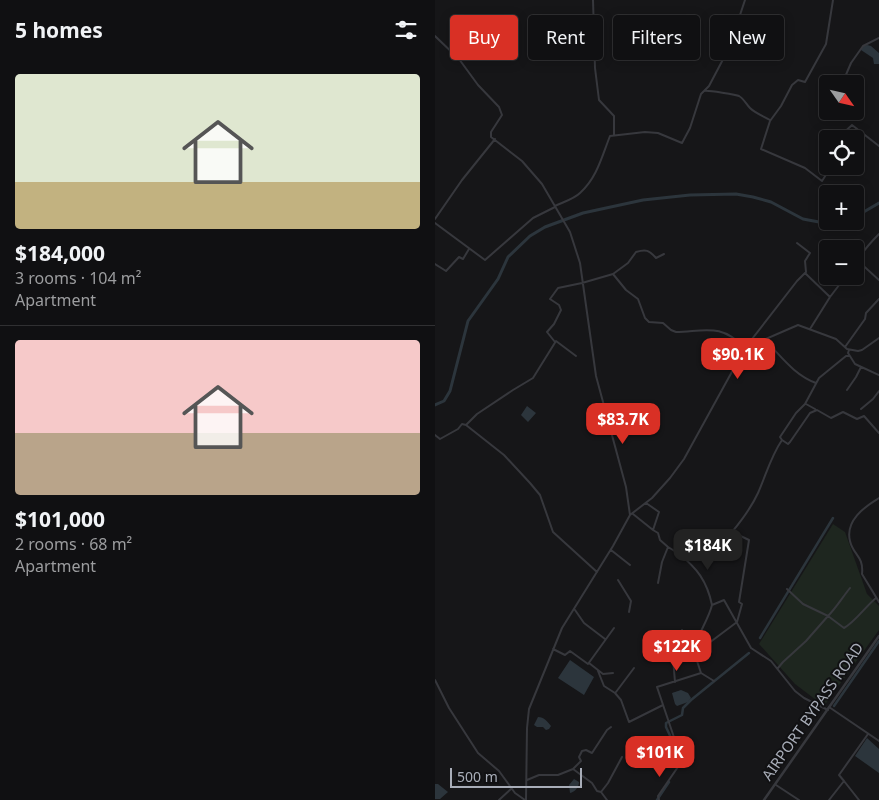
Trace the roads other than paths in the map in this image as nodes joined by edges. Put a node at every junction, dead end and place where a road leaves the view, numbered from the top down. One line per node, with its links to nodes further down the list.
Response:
1 (593, 0): 12 (street)
2 (745, 0): 7 (street)
3 (833, 0): 8 (street)
4 (435, 36): 13 (street)
5 (879, 38): 6 (street)
6 (846, 75)
7 (705, 91): 8 (street); 12 (street)
8 (771, 121): 15 (street)
9 (847, 130): 10 (street)
10 (858, 130)
11 (864, 134): 14 (street)
12 (614, 135): 16 (street)
13 (495, 140): 16 (street); 17 (street)
14 (879, 146)
15 (826, 175)
16 (555, 206): 21 (street); 29 (street)
17 (435, 220)
18 (435, 223): 21 (street)
19 (879, 234): 22 (street)
20 (797, 243): 26 (street)
21 (469, 249): 24 (street)
22 (864, 252)
23 (664, 254): 27 (street)
24 (435, 264)
25 (864, 266): 28 (street)
26 (805, 273): 31 (street); 38 (street)
27 (613, 274): 29 (street); 38 (street)
28 (879, 280)
29 (582, 283): 36 (street); 56 (street)
30 (839, 285): 31 (street)
31 (830, 298): 33 (street)
32 (879, 299): 37 (street)
33 (810, 329): 35 (street); 37 (street)
34 (879, 338): 39 (street)
35 (765, 339): 38 (street); 44 (street)
36 (555, 342): 40 (street); 50 (street)
37 (845, 347): 39 (street)
38 (745, 348): 55 (street)
39 (850, 350): 41 (street)
40 (576, 356)
41 (849, 356): 42 (street); 44 (street)
42 (861, 367): 43 (street); 45 (street)
43 (879, 375)
44 (816, 383): 47 (street)
45 (847, 390)
46 (879, 391): 48 (street)
47 (805, 404): 49 (street); 53 (street)
48 (861, 409)
49 (817, 410): 51 (street); 53 (street)
50 (466, 425): 52 (street); 63 (street)
51 (879, 433)
52 (435, 435)
53 (782, 440): 58 (street)
54 (879, 498): 68 (street)
55 (646, 503): 56 (street); 57 (street)
56 (631, 514): 57 (street); 60 (street)
57 (653, 530): 59 (street)
58 (733, 532): 61 (street); 74 (street)
59 (668, 547): 61 (street); 65 (street)
60 (611, 550): 62 (street); 63 (street)
61 (678, 553): 70 (street)
62 (630, 565)
63 (597, 572): 71 (street)
64 (618, 580): 72 (street)
65 (658, 583)
66 (850, 588): 73 (street)
67 (787, 589): 73 (street)
68 (876, 598): 69 (street); 73 (street)
69 (879, 602)
70 (712, 605): 74 (street); 86 (street)
71 (574, 609): 78 (street); 80 (street)
72 (629, 612)
73 (828, 616): 83 (street)
74 (737, 622): 79 (street); 83 (street)
75 (614, 628): 78 (street)
76 (683, 630): 89 (street)
77 (879, 636): 92 (street, AIRPORT BYPASS ROAD)
78 (605, 639): 81 (street)
79 (705, 646)
80 (553, 649): 81 (street); 98 (street)
81 (589, 663): 84 (street)
82 (634, 668): 90 (street)
83 (778, 669): 92 (street)
84 (598, 671): 85 (street); 90 (street)
85 (613, 673)
86 (701, 673): 88 (street); 89 (street)
87 (435, 680): 101 (street)
88 (714, 681)
89 (675, 682): 91 (street)
90 (615, 693): 91 (street)
91 (663, 704): 106 (street)
92 (828, 708): 94 (street); 100 (street, AIRPORT BYPASS ROAD)
93 (611, 728): 97 (street)
94 (868, 734): 95 (street); 99 (street)
95 (879, 741)
96 (622, 757): 102 (street)
97 (573, 769): 98 (street); 102 (street)
98 (527, 780): 104 (street)
99 (844, 781): 109 (street); 110 (street)
100 (776, 784): 107 (street, AIRPORT BYPASS ROAD); 108 (street)
101 (512, 788): 103 (street); 104 (street)
102 (601, 792): 105 (street)
103 (499, 800)
104 (526, 800)
105 (607, 800)
106 (659, 800)
107 (764, 800)
108 (799, 800)
109 (829, 800)
110 (859, 800)

